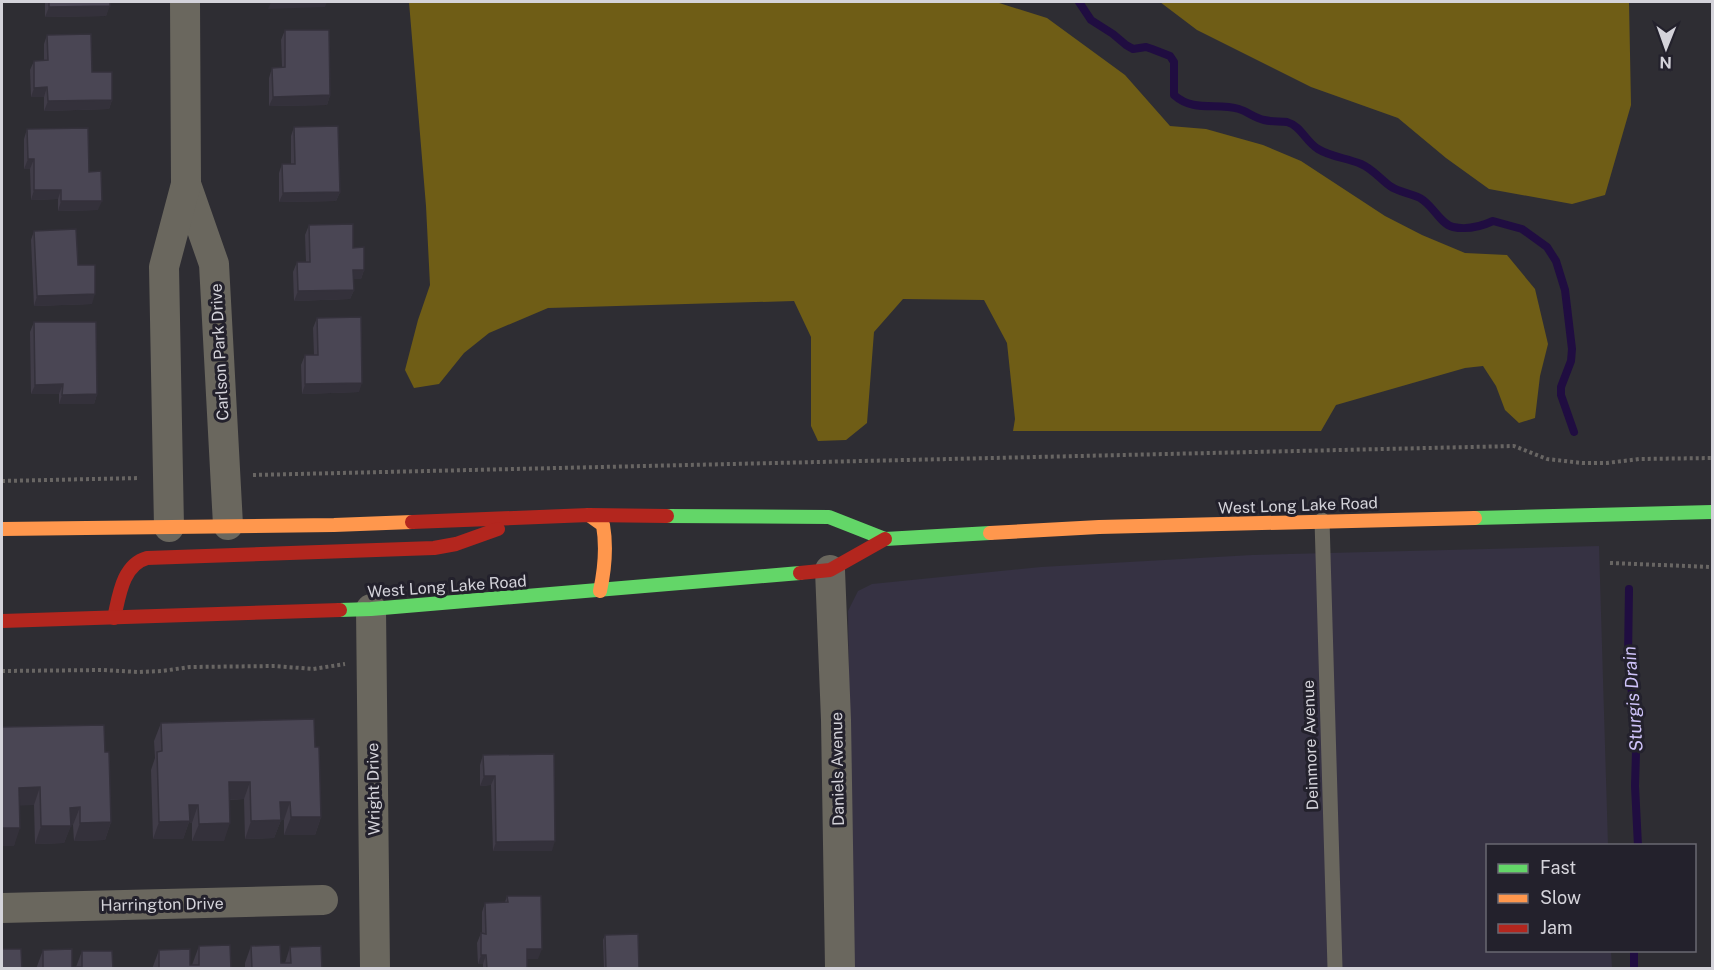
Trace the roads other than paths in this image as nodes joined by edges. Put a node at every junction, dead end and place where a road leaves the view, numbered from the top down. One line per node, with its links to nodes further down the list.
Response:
1 (185, 2): 2 (street, Carlson Park Drive)
2 (186, 184): 7 (street, Carlson Park Drive); 8 (street, Carlson Park Drive)
3 (1713, 512): 6 (main road, West Long Lake Road)
4 (589, 515): 5 (main road, West Long Lake Road); 10 (main road, West Long Lake Road); 12 (main road)
5 (528, 518): 7 (main road, West Long Lake Road); 14 (main road)
6 (1322, 520): 10 (main road, West Long Lake Road); 20 (lane, Deinmore Avenue)
7 (228, 525): 8 (main road, West Long Lake Road)
8 (169, 527): 9 (main road, West Long Lake Road)
9 (2, 528)
10 (885, 539): 11 (main road, West Long Lake Road)
11 (830, 570): 12 (main road, West Long Lake Road); 19 (street, Daniels Avenue)
12 (600, 591): 13 (main road, West Long Lake Road)
13 (371, 609): 14 (main road, West Long Lake Road); 18 (street, Wright Drive)
14 (114, 618): 15 (main road, West Long Lake Road)
15 (2, 621)
16 (323, 900): 17 (street, Harrington Drive)
17 (2, 908)
18 (375, 969)
19 (840, 969)
20 (1335, 969)

